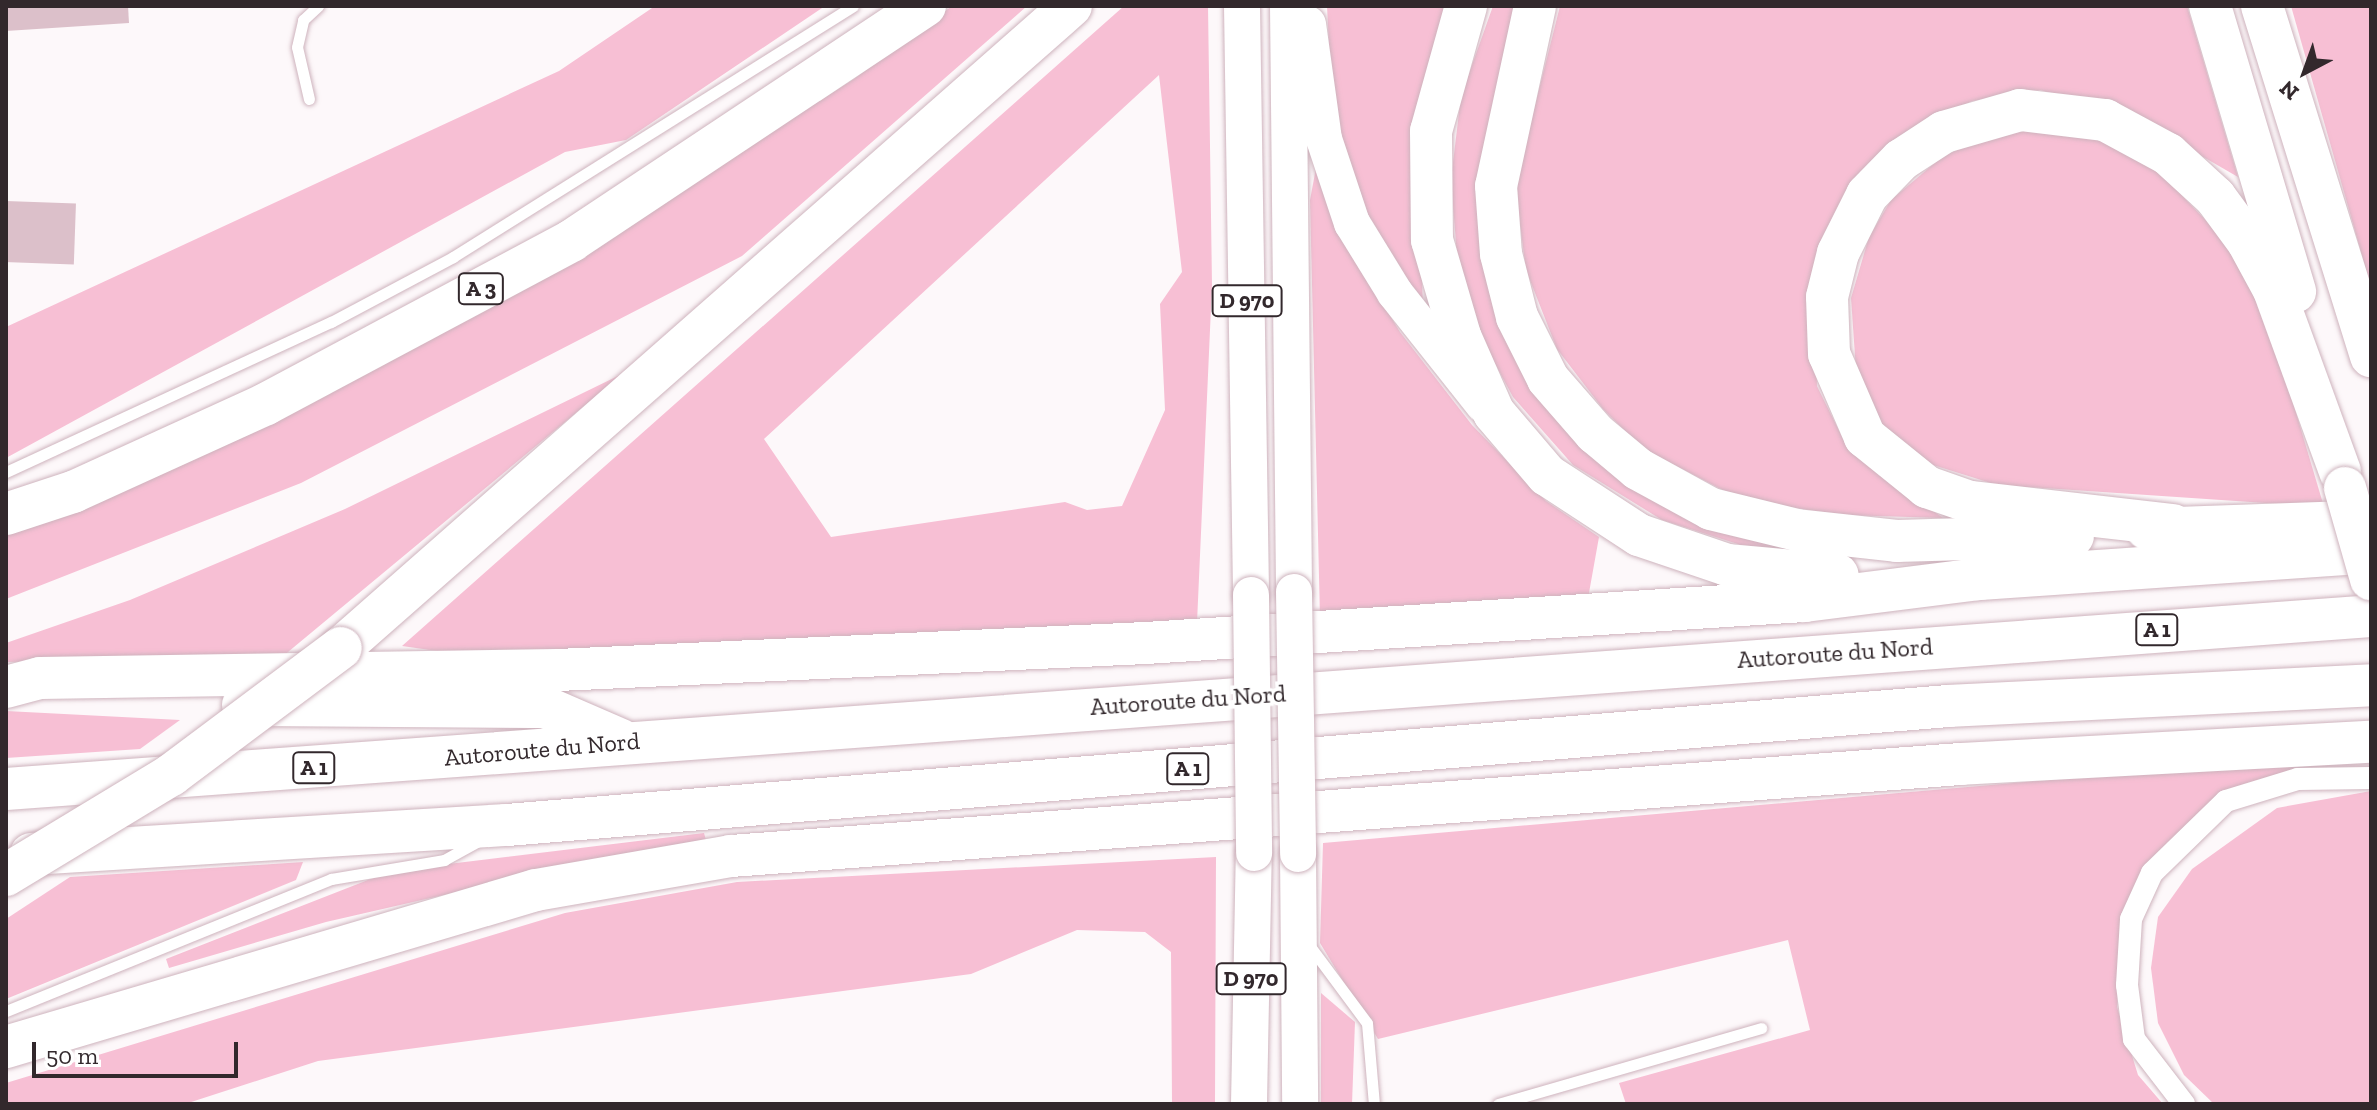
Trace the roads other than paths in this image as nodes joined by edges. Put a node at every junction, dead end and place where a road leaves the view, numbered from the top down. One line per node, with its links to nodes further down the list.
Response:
1 (318, 6): 12 (lane)
2 (853, 6): 15 (lane)
3 (925, 6): 17 (highway, A 3)
4 (1071, 6): 32 (highway, bridge)
5 (1242, 6): 37 (main road, D 970, bridge)
6 (1288, 6): 33 (main road, D 970, bridge)
7 (1308, 6): 14 (main road)
8 (1466, 6): 14 (highway)
9 (1535, 6): 19 (highway)
10 (2210, 6): 16 (highway)
11 (2262, 6): 13 (highway)
12 (309, 99)
13 (2371, 356)
14 (1494, 413): 21 (highway)
15 (6, 472)
16 (2343, 479): 19 (highway); 22 (highway, bridge)
17 (6, 514)
18 (2371, 521): 19 (highway)
19 (2173, 525)
20 (2371, 552): 21 (highway)
21 (1979, 579): 25 (highway)
22 (2371, 579)
23 (2371, 616): 26 (highway, Autoroute du Nord / A 1)
24 (2371, 685): 30 (highway, A 1)
25 (6, 690): 26 (highway)
26 (622, 741): 29 (highway, Autoroute du Nord / A 1)
27 (2371, 742): 36 (highway)
28 (2371, 778): 41 (street)
29 (6, 789)
30 (507, 825): 31 (highway, A 1); 34 (lane)
31 (6, 855)
32 (6, 875)
33 (1299, 932): 38 (main road, D 970); 39 (lane)
34 (6, 1011)
35 (1761, 1028): 40 (lane)
36 (6, 1047)
37 (1249, 1104)
38 (1300, 1104)
39 (1374, 1104)
40 (1498, 1104)
41 (2184, 1104)

